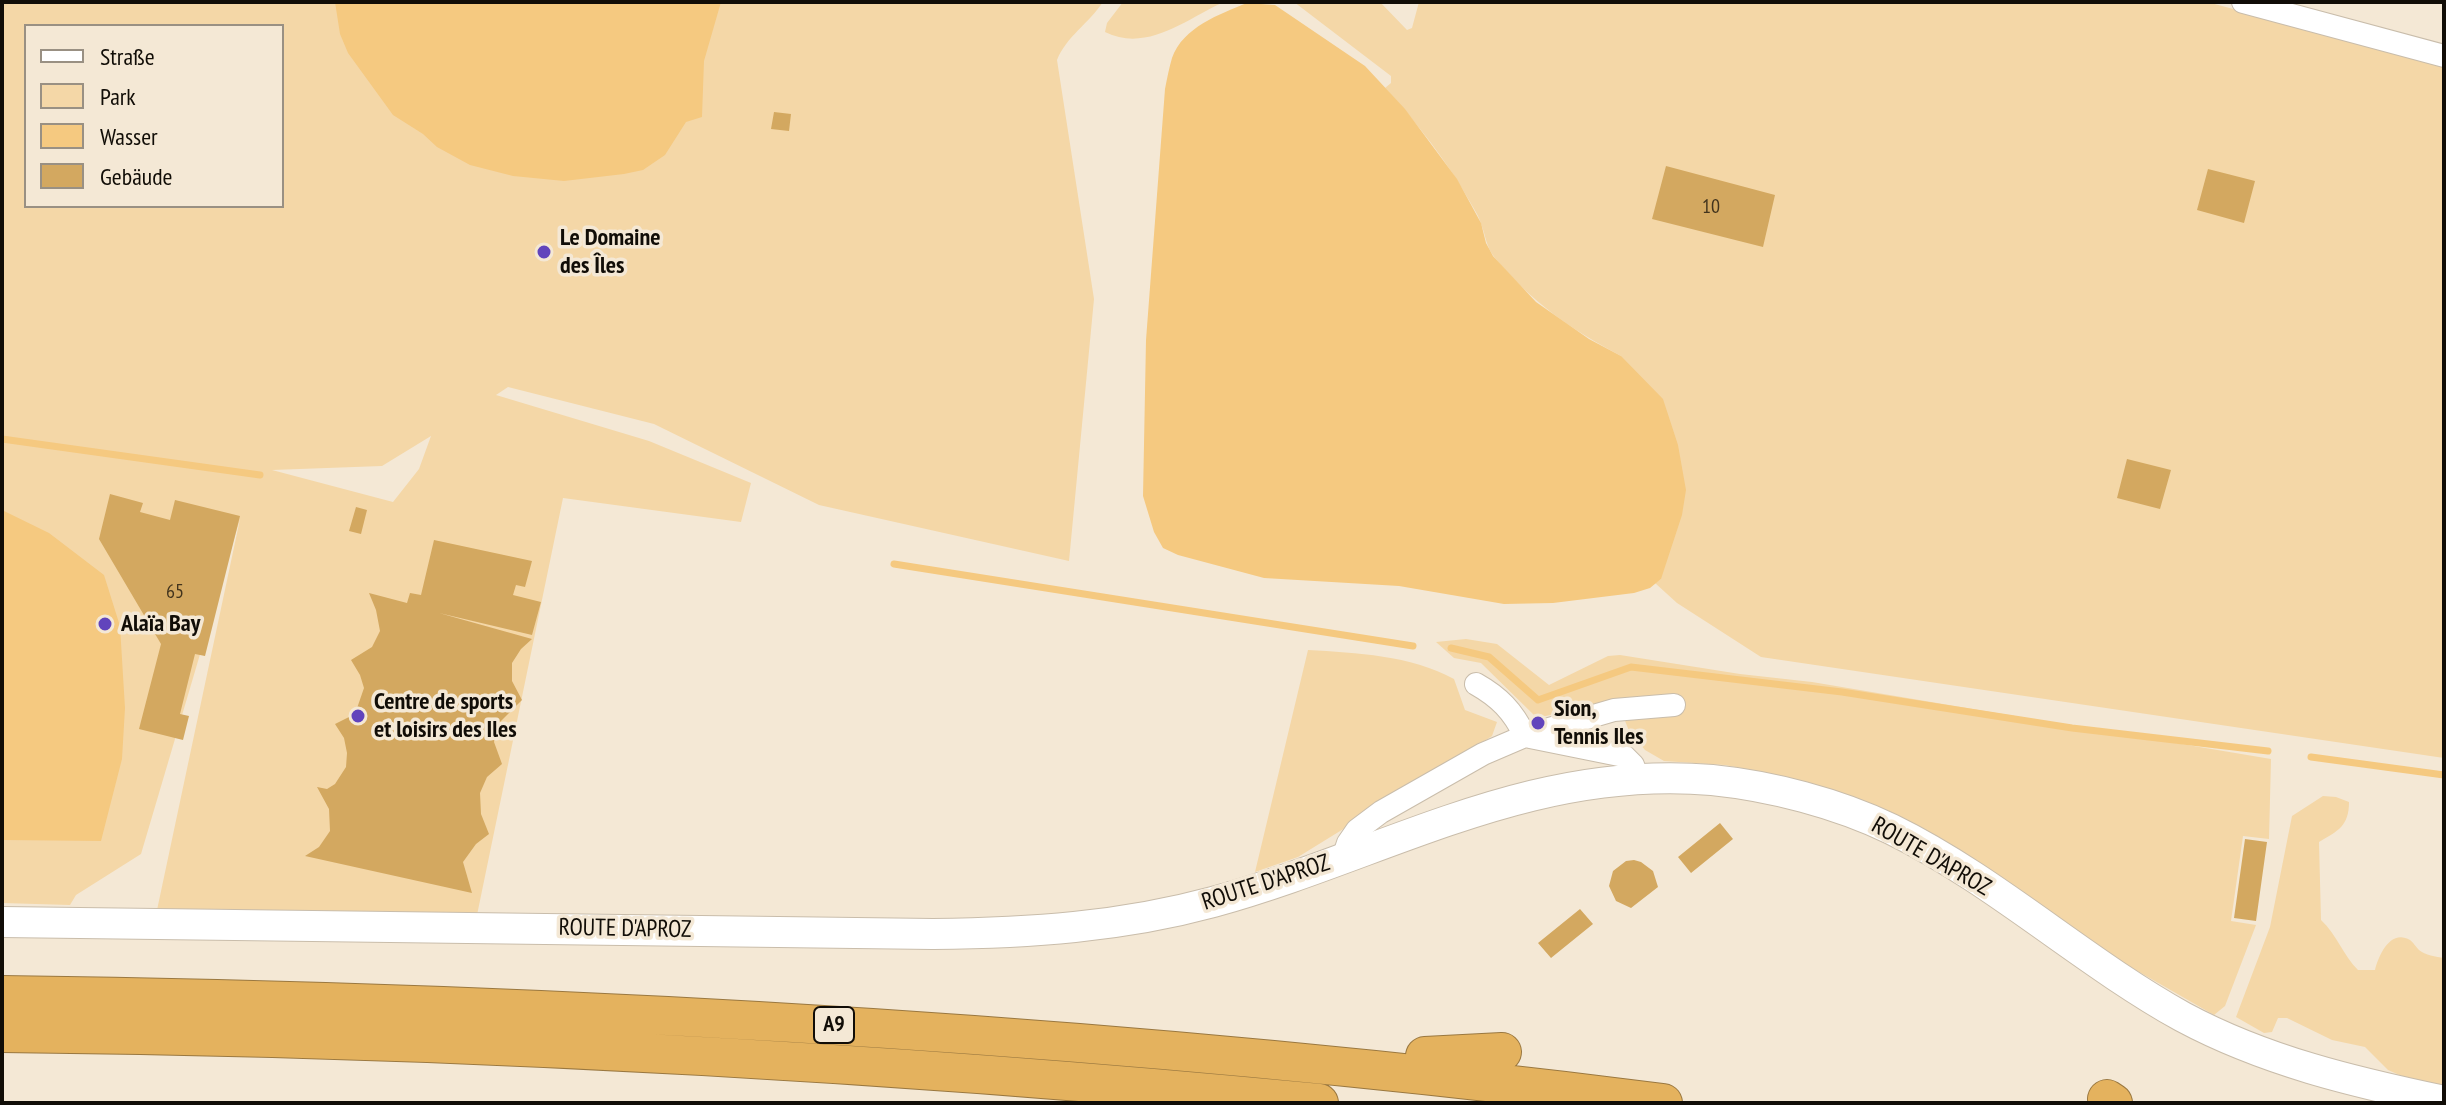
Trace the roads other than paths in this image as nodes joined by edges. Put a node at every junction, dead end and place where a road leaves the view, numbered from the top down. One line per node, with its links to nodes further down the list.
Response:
1 (2243, 2): 2 (street)
2 (2444, 56)
3 (1476, 684): 5 (street)
4 (1674, 705): 5 (street)
5 (1525, 736): 6 (street); 7 (street)
6 (1638, 779): 7 (street, ROUTE D'APROZ); 13 (street, ROUTE D'APROZ)
7 (1343, 858): 8 (street, ROUTE D'APROZ)
8 (2, 922)
9 (2, 995): 11 (highway, A9)
10 (2, 1033): 14 (highway, A9)
11 (1188, 1052): 12 (highway); 15 (highway, A9)
12 (1502, 1052)
13 (2444, 1101)
14 (1319, 1103)
15 (1663, 1103)

